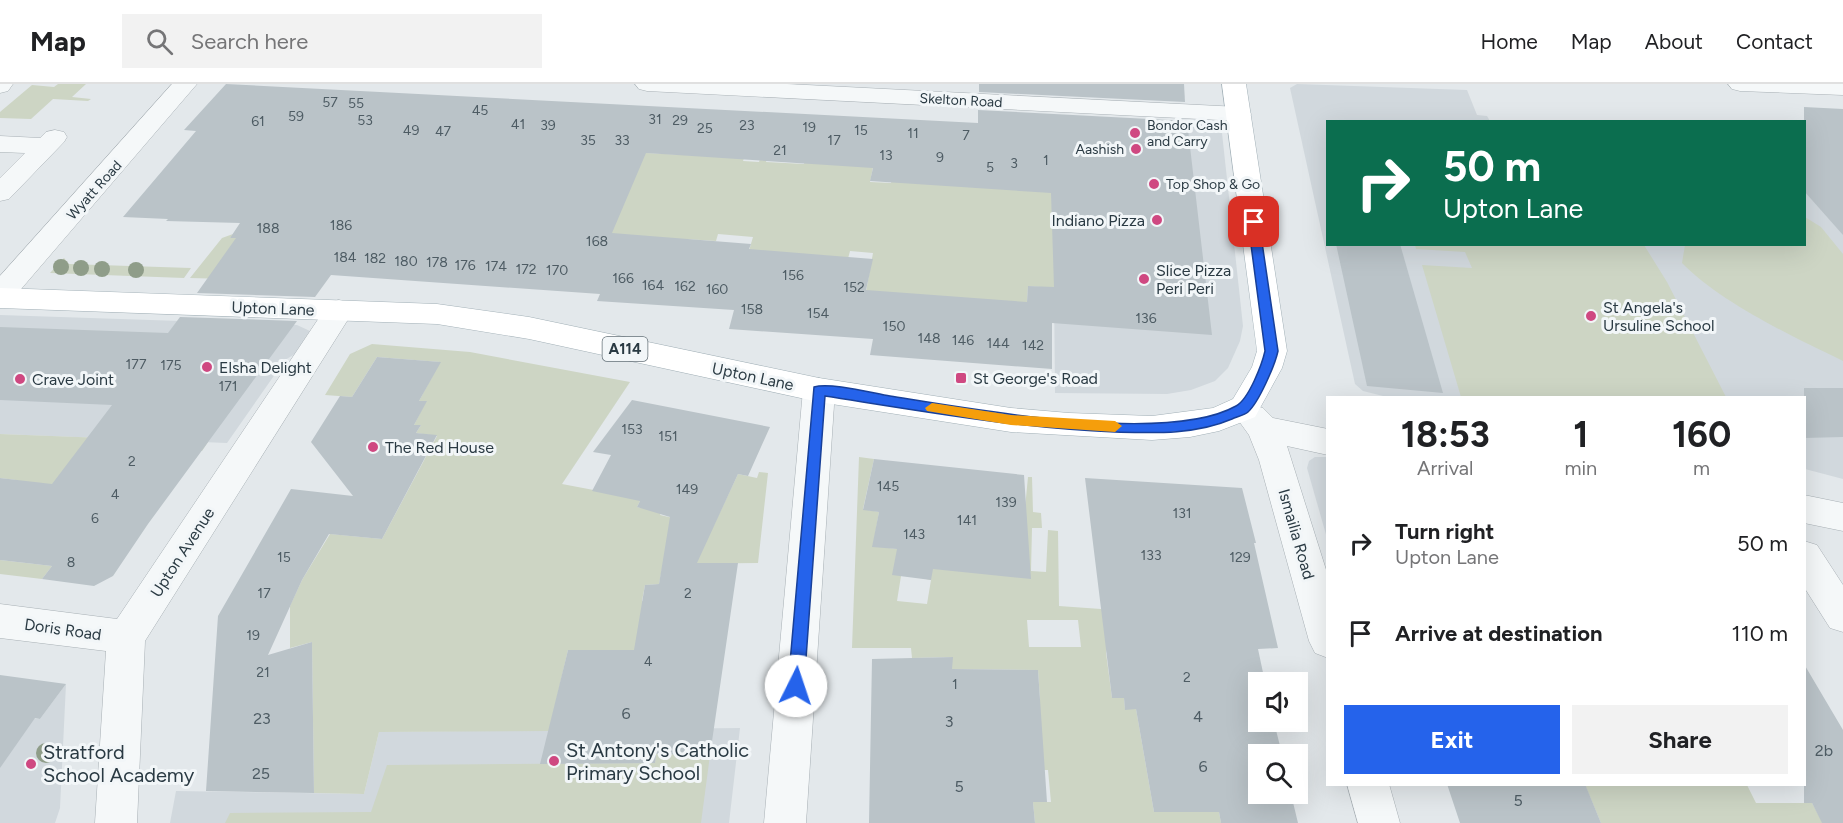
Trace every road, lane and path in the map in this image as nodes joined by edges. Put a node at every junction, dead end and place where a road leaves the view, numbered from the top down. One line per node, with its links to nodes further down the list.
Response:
1 (185, 84): 9 (street, Wyatt Road)
2 (647, 84): 6 (street, Skelton Road)
3 (1234, 84): 6 (main road)
4 (1740, 84): 5 (street)
5 (1843, 88)
6 (1239, 114): 12 (main road)
7 (0, 144): 8 (street)
8 (0, 192)
9 (0, 296): 10 (main road, Upton Lane / A114)
10 (339, 310): 11 (main road, Upton Lane / A114); 20 (street, Upton Avenue)
11 (819, 390): 12 (main road, Upton Lane / A114); 23 (street)
12 (1254, 418): 13 (street); 19 (street, Ismailia Road)
13 (1326, 441)
14 (1806, 508): 15 (street)
15 (1843, 517)
16 (1806, 559): 17 (street)
17 (1843, 616)
18 (0, 621): 20 (street, Doris Road)
19 (1326, 633)
20 (126, 637): 22 (street)
21 (1369, 786): 24 (street)
22 (116, 823)
23 (785, 823)
24 (1378, 823)

